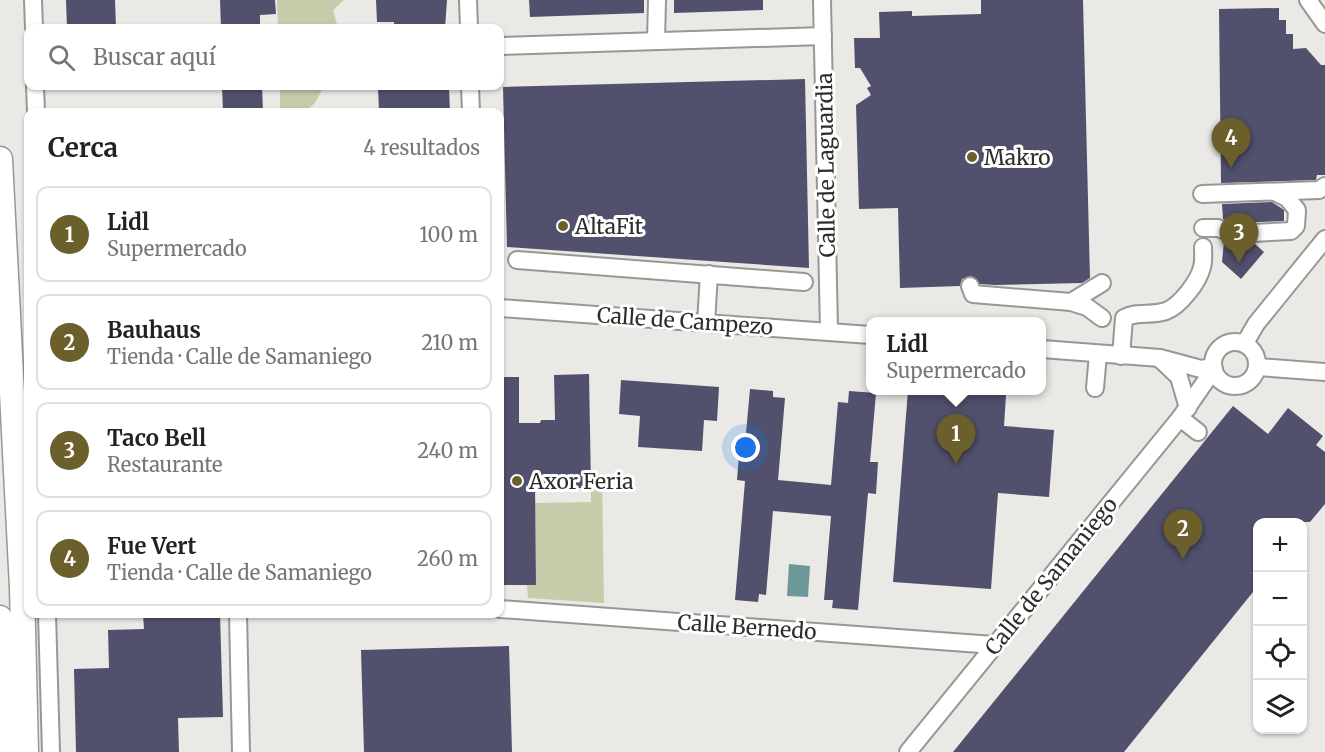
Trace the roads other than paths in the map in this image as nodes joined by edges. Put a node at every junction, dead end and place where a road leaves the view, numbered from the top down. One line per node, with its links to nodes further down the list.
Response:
1 (33, 0): 6 (street)
2 (468, 0): 7 (street)
3 (657, 0): 10 (street)
4 (822, 0): 9 (street, Calle de Laguardia)
5 (1308, 0): 8 (street)
6 (34, 24)
7 (469, 24)
8 (1325, 24)
9 (823, 36): 10 (street); 32 (street, Calle de Laguardia)
10 (656, 41): 11 (street)
11 (504, 46)
12 (35, 90): 14 (street)
13 (470, 90): 15 (street)
14 (36, 108)
15 (471, 108)
16 (0, 159): 52 (highway)
17 (1325, 186): 18 (street)
18 (1275, 192): 19 (street); 20 (street)
19 (1202, 194)
20 (1203, 228)
21 (1325, 239): 34 (street)
22 (1203, 247): 37 (street)
23 (517, 260): 24 (street)
24 (709, 274): 25 (street); 31 (street)
25 (804, 282)
26 (1102, 283): 28 (street)
27 (970, 286): 28 (street)
28 (1071, 302): 30 (street)
29 (504, 308): 31 (street, Calle de Campezo)
30 (1102, 318)
31 (706, 323): 32 (street, Calle de Campezo)
32 (829, 331): 33 (street, Calle de Campezo)
33 (866, 335)
34 (1245, 343): 39 (street); 40 (street)
35 (1046, 349): 36 (street)
36 (1098, 354): 37 (street); 42 (street)
37 (1121, 356): 38 (street)
38 (1160, 358): 40 (street); 43 (street)
39 (1258, 367): 40 (street); 41 (street)
40 (1216, 368): 43 (street, Calle de Samaniego)
41 (1325, 372)
42 (1095, 388)
43 (1187, 409): 44 (street); 49 (street, Calle de Samaniego)
44 (1198, 432)
45 (504, 609): 49 (street, Calle Bernedo)
46 (0, 618): 50 (highway)
47 (47, 618): 53 (street)
48 (238, 618): 54 (street)
49 (994, 645): 55 (street, Calle de Samaniego)
50 (0, 653): 51 (highway)
51 (4, 752)
52 (26, 752)
53 (51, 752)
54 (241, 752)
55 (908, 752)

